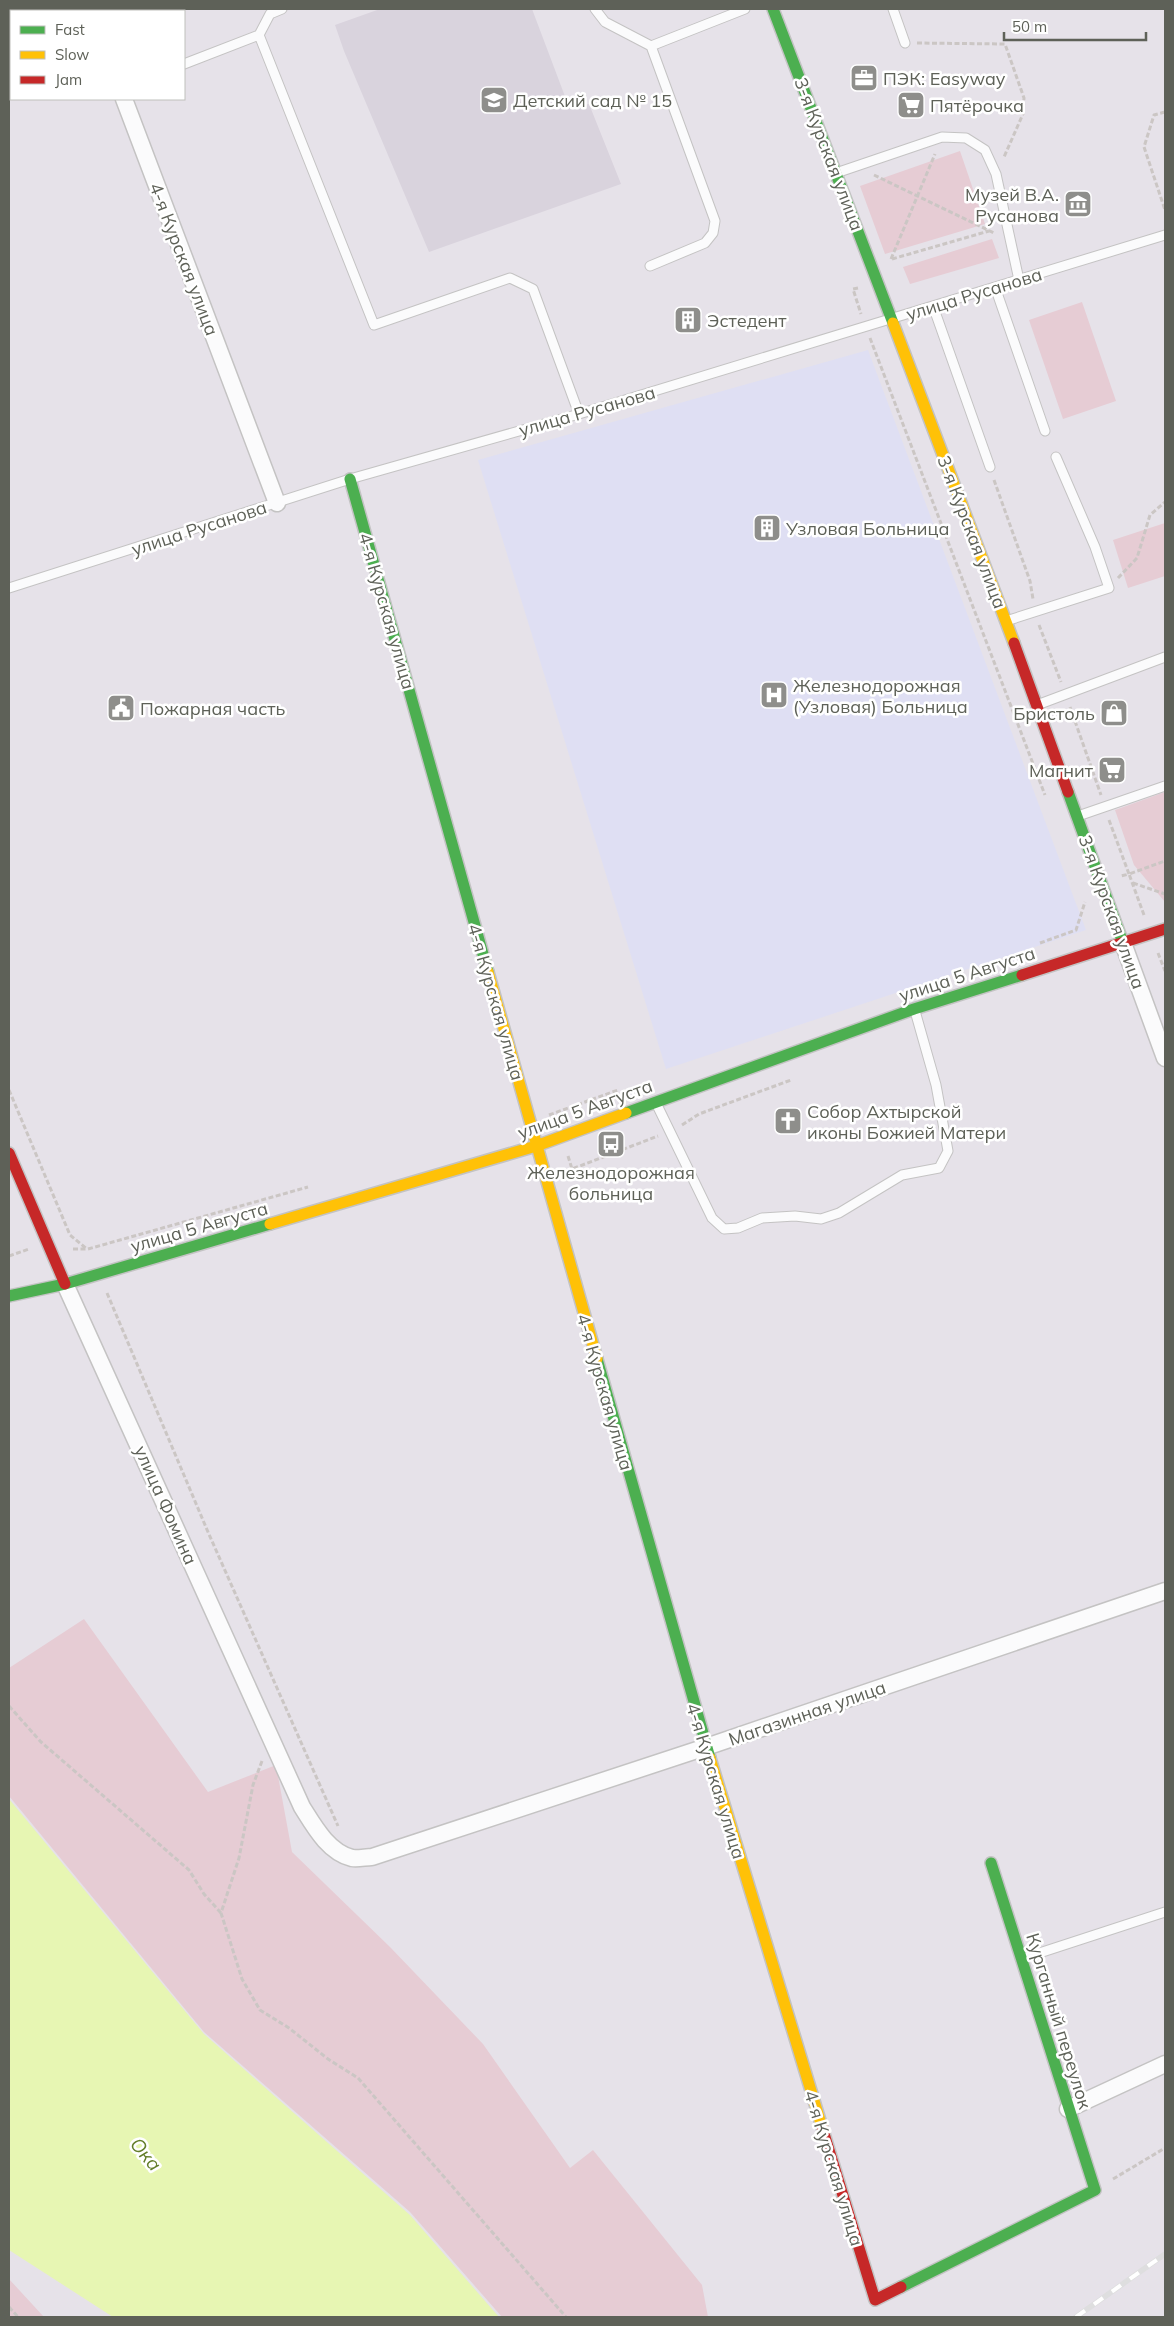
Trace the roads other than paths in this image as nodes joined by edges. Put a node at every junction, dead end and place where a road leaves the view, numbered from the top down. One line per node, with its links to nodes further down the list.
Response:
1 (282, 9): 6 (lane)
2 (595, 9): 8 (lane)
3 (745, 9): 8 (lane)
4 (774, 9): 11 (street, 3-я Курская улица)
5 (893, 9): 7 (lane)
6 (259, 35): 9 (lane); 18 (lane)
7 (905, 43)
8 (651, 46): 13 (lane)
9 (185, 64)
10 (124, 100): 23 (street, 4-я Курская улица)
11 (836, 173): 14 (lane); 17 (street, 3-я Курская улица)
12 (1165, 236): 14 (lane, улица Русанова)
13 (650, 266)
14 (1019, 280): 15 (lane, улица Русанова)
15 (995, 287): 16 (lane, улица Русанова); 19 (lane)
16 (933, 306): 17 (lane, улица Русанова); 21 (lane)
17 (892, 319): 18 (lane, улица Русанова); 25 (street, 3-я Курская улица)
18 (579, 414): 22 (lane, улица Русанова)
19 (1045, 431)
20 (1056, 457): 25 (lane)
21 (990, 467)
22 (350, 479): 23 (lane, улица Русанова); 36 (street, 4-я Курская улица)
23 (277, 503): 24 (lane, улица Русанова)
24 (9, 588)
25 (1006, 621): 27 (street, 3-я Курская улица)
26 (1165, 658): 27 (lane)
27 (1037, 705): 29 (street, 3-я Курская улица)
28 (1165, 786): 29 (lane)
29 (1078, 817): 31 (street, 3-я Курская улица)
30 (1165, 929): 31 (street, улица 5 Августа)
31 (1122, 943): 32 (street, улица 5 Августа); 33 (street, 3-я Курская улица)
32 (914, 1009): 35 (street, улица 5 Августа); 35 (lane)
33 (1161, 1031): 34 (street, 3-я Курская улица)
34 (1165, 1058)
35 (656, 1102): 36 (street, улица 5 Августа)
36 (536, 1146): 38 (street, улица 5 Августа); 41 (street, 4-я Курская улица)
37 (9, 1154): 38 (street, улица Фомина)
38 (65, 1284): 39 (street, улица 5 Августа); 42 (street, улица Фомина)
39 (9, 1296)
40 (1165, 1591): 41 (street, Магазинная улица)
41 (706, 1747): 42 (street, Магазинная улица); 48 (street, 4-я Курская улица)
42 (334, 1850)
43 (991, 1863): 45 (street, Курганный переулок)
44 (1165, 1912): 45 (lane)
45 (1021, 1960): 47 (street, Курганный переулок)
46 (1165, 2064): 47 (street)
47 (1068, 2109): 48 (street, Курганный переулок)
48 (1096, 2190)

